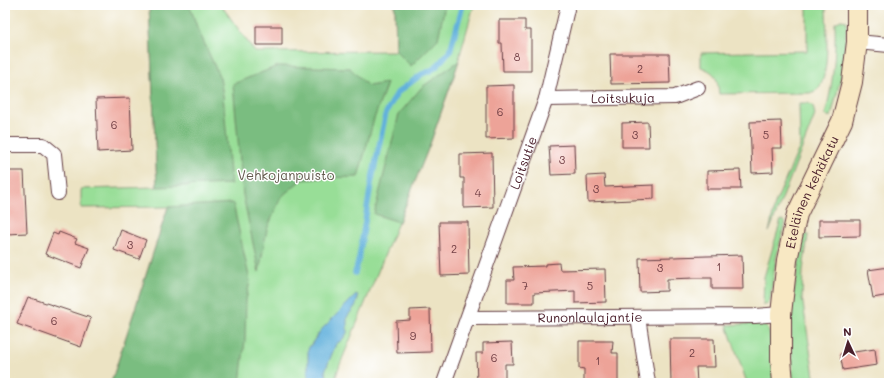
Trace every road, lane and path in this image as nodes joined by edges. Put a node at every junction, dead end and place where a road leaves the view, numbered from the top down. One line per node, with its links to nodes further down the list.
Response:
1 (568, 5): 6 (street, Loitsutie)
2 (857, 5): 3 (street, Eteläinen kehäkatu)
3 (857, 42): 4 (street); 9 (street, Eteläinen kehäkatu)
4 (889, 45)
5 (698, 88): 6 (street, Loitsukuja)
6 (546, 98): 11 (street, Loitsutie)
7 (5, 145): 8 (street)
8 (58, 193)
9 (781, 314): 10 (street, Runonlaulajantie); 14 (street, Eteläinen kehäkatu)
10 (638, 317): 11 (street, Runonlaulajantie); 13 (street)
11 (468, 318): 12 (street)
12 (444, 383)
13 (648, 383)
14 (784, 383)

